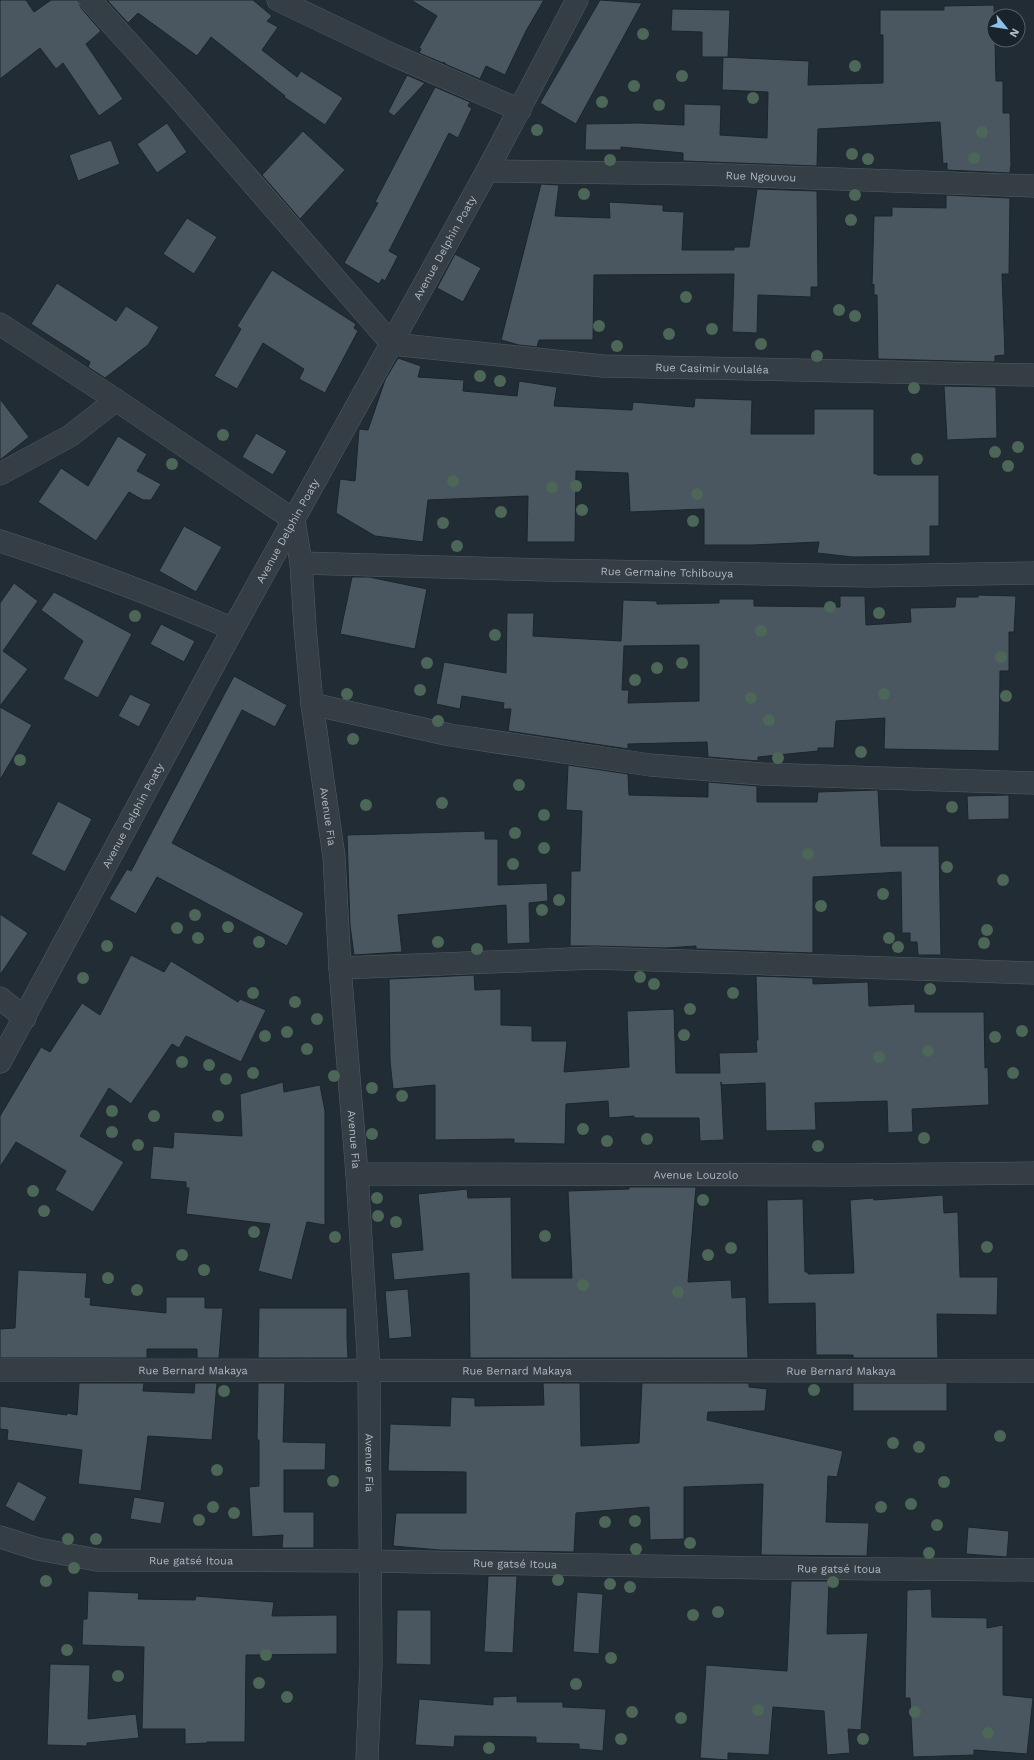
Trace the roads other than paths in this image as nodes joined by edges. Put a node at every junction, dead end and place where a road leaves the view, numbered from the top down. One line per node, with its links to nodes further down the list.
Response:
1 (90, 0): 8 (street)
2 (278, 0): 4 (street)
3 (577, 0): 4 (street, Avenue Delphin Poaty)
4 (520, 110): 5 (street, Avenue Delphin Poaty)
5 (487, 171): 6 (street, Rue Ngouvou); 8 (street, Avenue Delphin Poaty)
6 (1034, 186)
7 (0, 324): 10 (street)
8 (392, 344): 9 (street, Rue Casimir Voulaléa); 12 (street, Avenue Delphin Poaty)
9 (1034, 375)
10 (116, 400): 11 (street); 12 (street)
11 (0, 474)
12 (294, 520): 14 (street, Avenue Fia); 16 (street, Avenue Delphin Poaty)
13 (0, 541): 16 (street)
14 (301, 564): 15 (street, Rue Germaine Tchibouya); 17 (street, Avenue Fia)
15 (1034, 573)
16 (233, 629): 22 (street, Avenue Delphin Poaty)
17 (312, 704): 18 (street); 19 (street, Avenue Fia)
18 (1034, 783)
19 (340, 968): 20 (street); 25 (street, Avenue Fia)
20 (1034, 972)
21 (0, 998): 22 (street)
22 (25, 1018): 23 (street, Avenue Delphin Poaty)
23 (0, 1062)
24 (1034, 1173): 25 (street, Avenue Louzolo)
25 (357, 1174): 27 (street, Avenue Fia)
26 (0, 1370): 27 (street, Rue Bernard Makaya)
27 (369, 1370): 28 (street, Rue Bernard Makaya); 30 (street, Avenue Fia)
28 (1034, 1372)
29 (0, 1537): 30 (street, Rue gatsé Itoua)
30 (370, 1561): 31 (street, Rue gatsé Itoua); 32 (street, Avenue Fia)
31 (1034, 1570)
32 (367, 1760)

